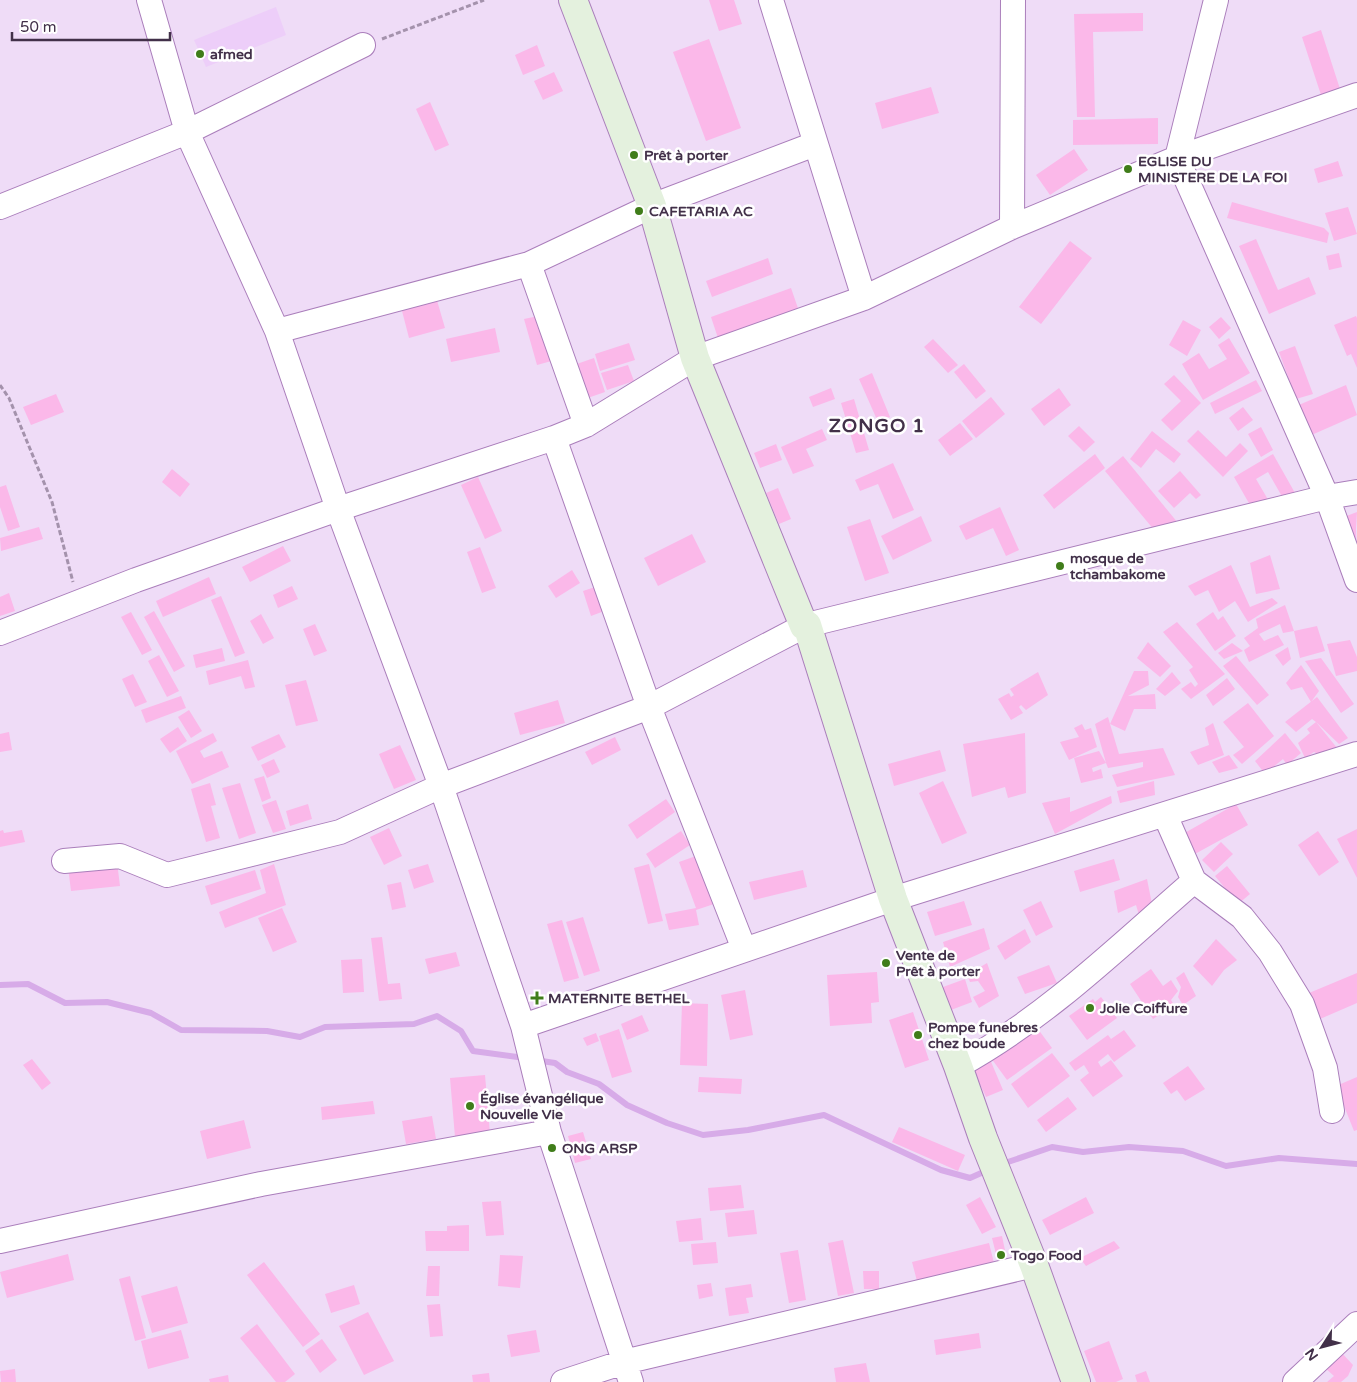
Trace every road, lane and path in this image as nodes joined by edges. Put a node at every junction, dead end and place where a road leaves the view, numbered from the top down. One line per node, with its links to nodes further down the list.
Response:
1 (149, 0): 9 (street)
2 (484, 0): 7 (path)
3 (573, 0): 12 (street)
4 (771, 0): 10 (street)
5 (1013, 0): 14 (street)
6 (1216, 0): 11 (street)
7 (363, 45): 9 (street)
8 (1357, 95): 11 (street)
9 (187, 132): 13 (street); 17 (street)
10 (815, 144): 12 (street); 16 (street)
11 (1177, 158): 14 (street); 23 (street)
12 (652, 206): 15 (street); 18 (street)
13 (0, 207)
14 (1012, 227): 16 (street)
15 (529, 264): 17 (street); 20 (street)
16 (864, 298): 18 (street)
17 (277, 331): 24 (street)
18 (695, 358): 20 (street); 27 (street)
19 (0, 385): 26 (path)
20 (586, 425): 21 (street)
21 (554, 438): 24 (street); 29 (street)
22 (1357, 492): 23 (street)
23 (1327, 497): 25 (street); 27 (street)
24 (338, 509): 26 (street); 31 (street)
25 (1357, 580)
26 (78, 604): 28 (street)
27 (805, 626): 29 (street); 35 (street)
28 (0, 633)
29 (649, 707): 31 (street); 36 (street)
30 (1357, 754): 32 (street)
31 (441, 786): 33 (street); 37 (street)
32 (1165, 815): 34 (street); 35 (street)
33 (64, 860)
34 (1194, 881): 38 (street); 39 (street)
35 (893, 898): 36 (street); 38 (street)
36 (744, 950): 37 (street)
37 (523, 1026): 40 (street)
38 (958, 1066): 42 (street)
39 (1332, 1111)
40 (549, 1132): 41 (street); 44 (street)
41 (0, 1241)
42 (1034, 1265): 44 (street); 46 (street)
43 (1357, 1324): 47 (street)
44 (628, 1372): 45 (street)
45 (563, 1382)
46 (1076, 1382)
47 (1295, 1382)

